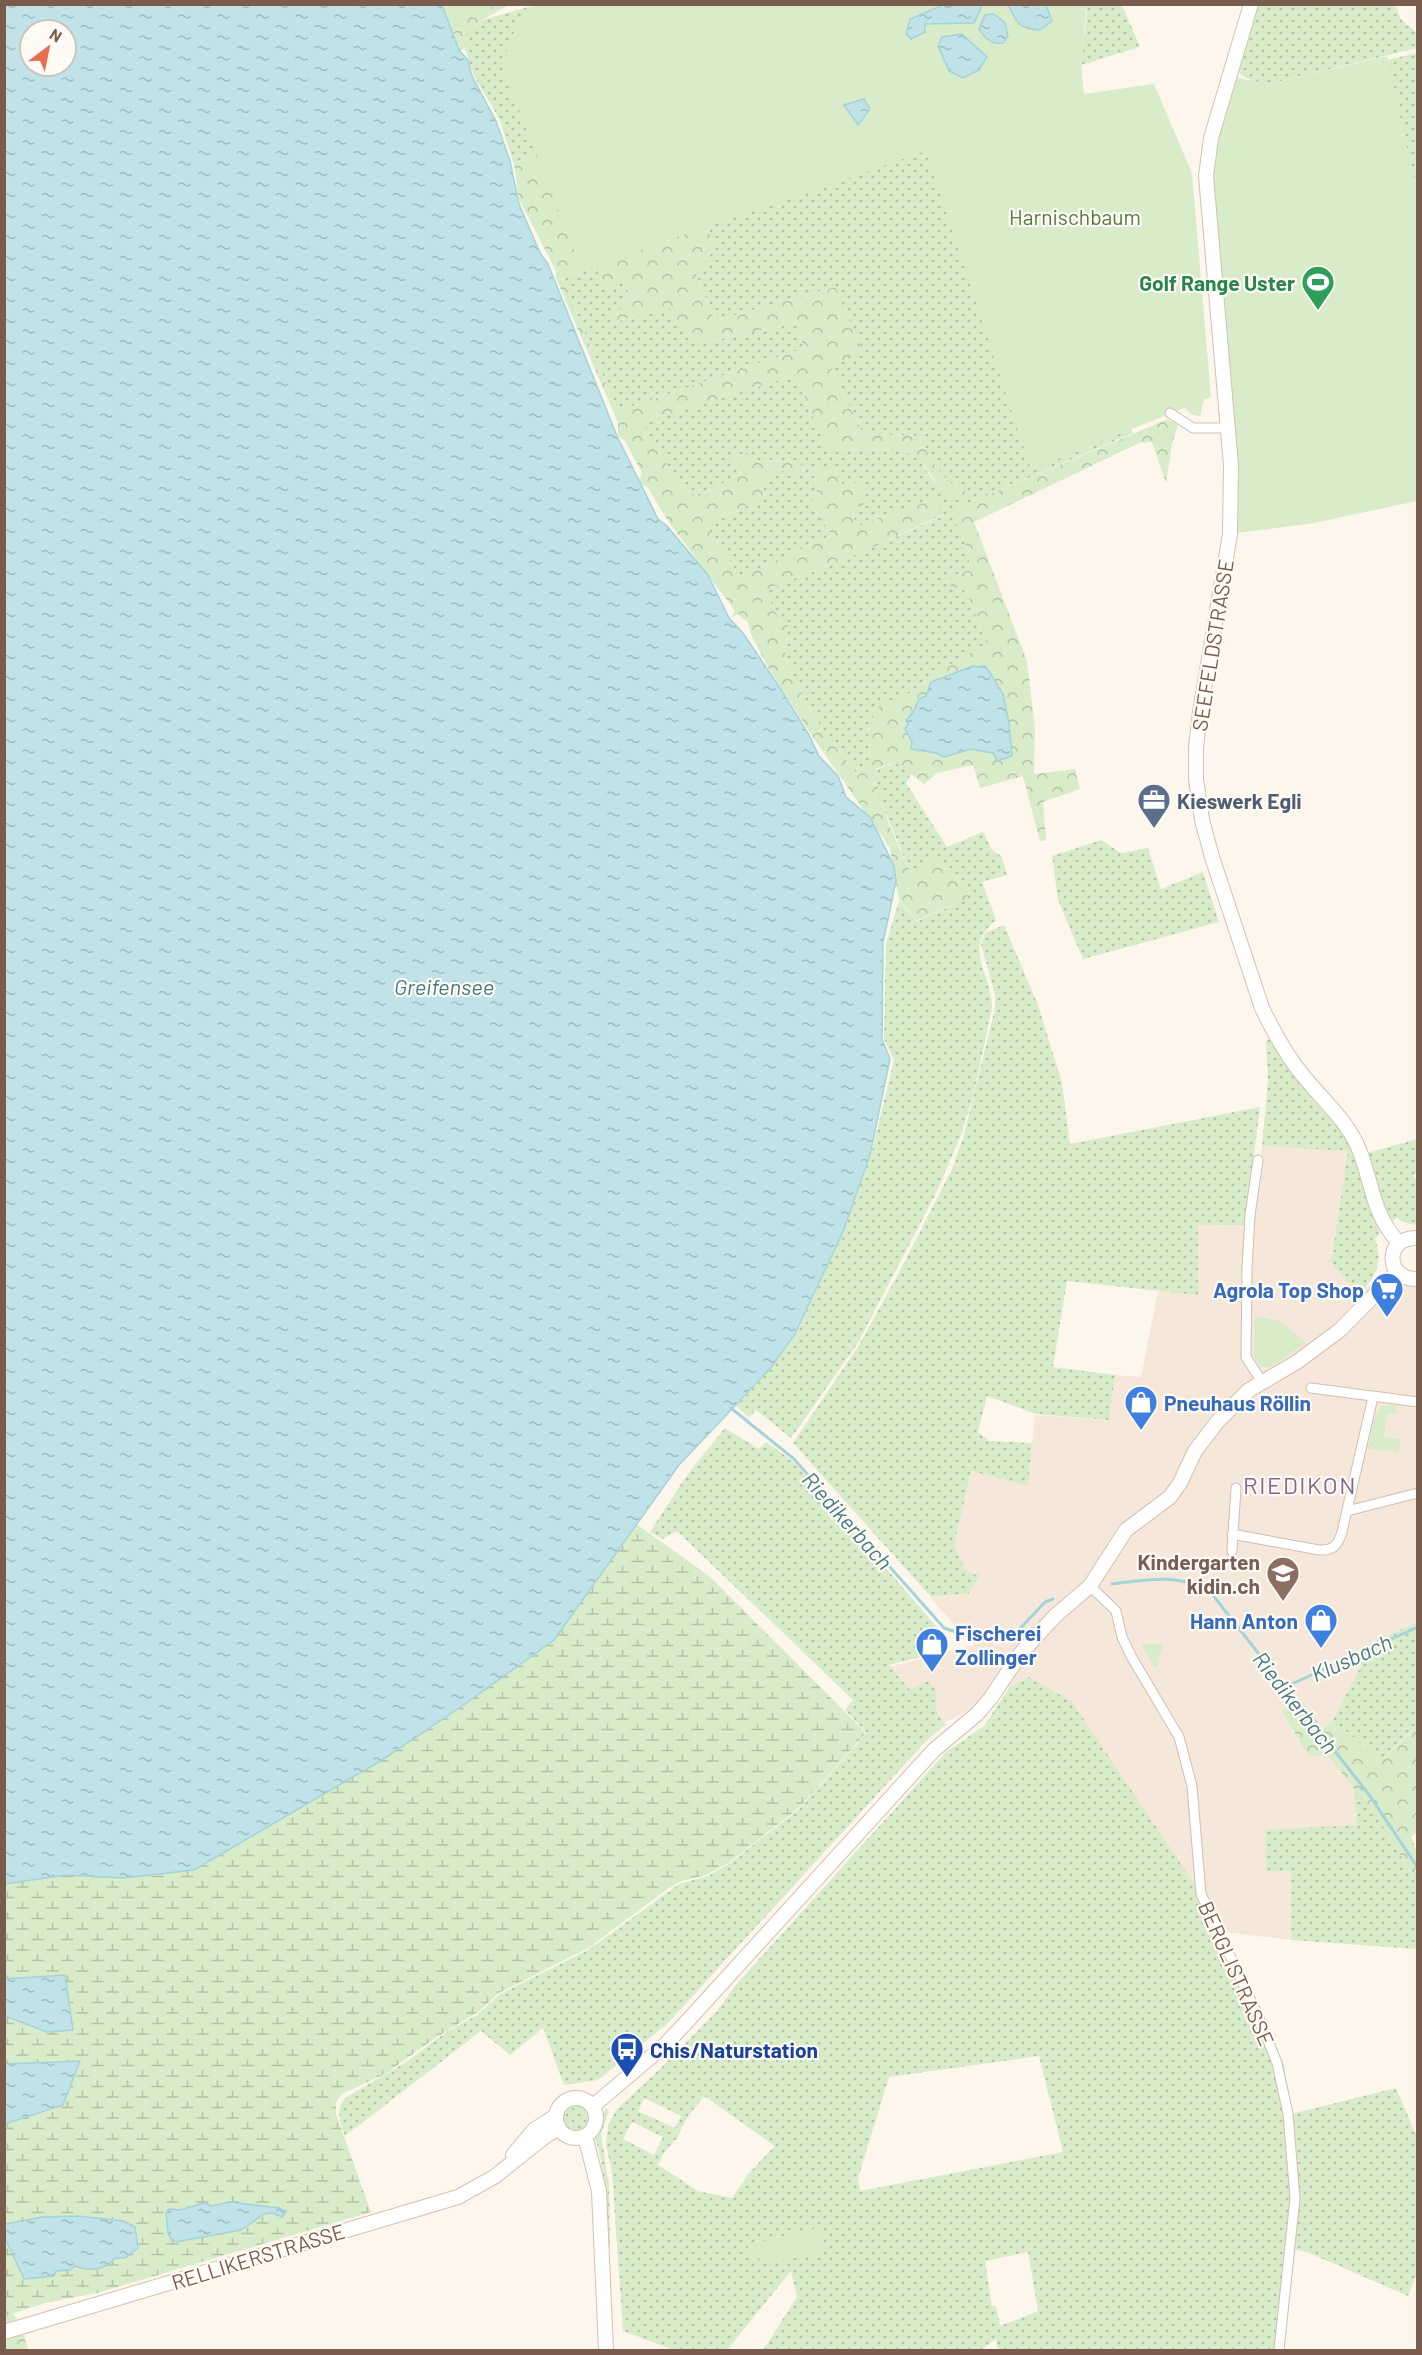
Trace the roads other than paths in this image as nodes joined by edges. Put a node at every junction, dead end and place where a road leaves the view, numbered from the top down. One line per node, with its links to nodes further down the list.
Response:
1 (1251, 4): 3 (main road, SEEFELDSTRASSE)
2 (1170, 413): 3 (street)
3 (1228, 428): 6 (main road, SEEFELDSTRASSE)
4 (1258, 1160): 9 (street)
5 (1418, 1238): 6 (main road)
6 (1398, 1243): 7 (main road)
7 (1397, 1272): 8 (main road); 9 (main road)
8 (1418, 1279)
9 (1262, 1382): 18 (main road)
10 (1311, 1388): 11 (street)
11 (1373, 1397): 12 (street); 15 (street)
12 (1418, 1402)
13 (1236, 1488): 16 (street)
14 (1418, 1494): 15 (street)
15 (1347, 1511): 16 (street)
16 (1232, 1534): 17 (street)
17 (1232, 1551)
18 (1090, 1586): 19 (main road); 24 (street, BERGLISTRASSE)
19 (593, 2106): 20 (main road); 21 (main road)
20 (557, 2122): 21 (main road); 22 (main road, RELLIKERSTRASSE)
21 (585, 2136): 23 (main road)
22 (5, 2332)
23 (606, 2350)
24 (1279, 2350)

